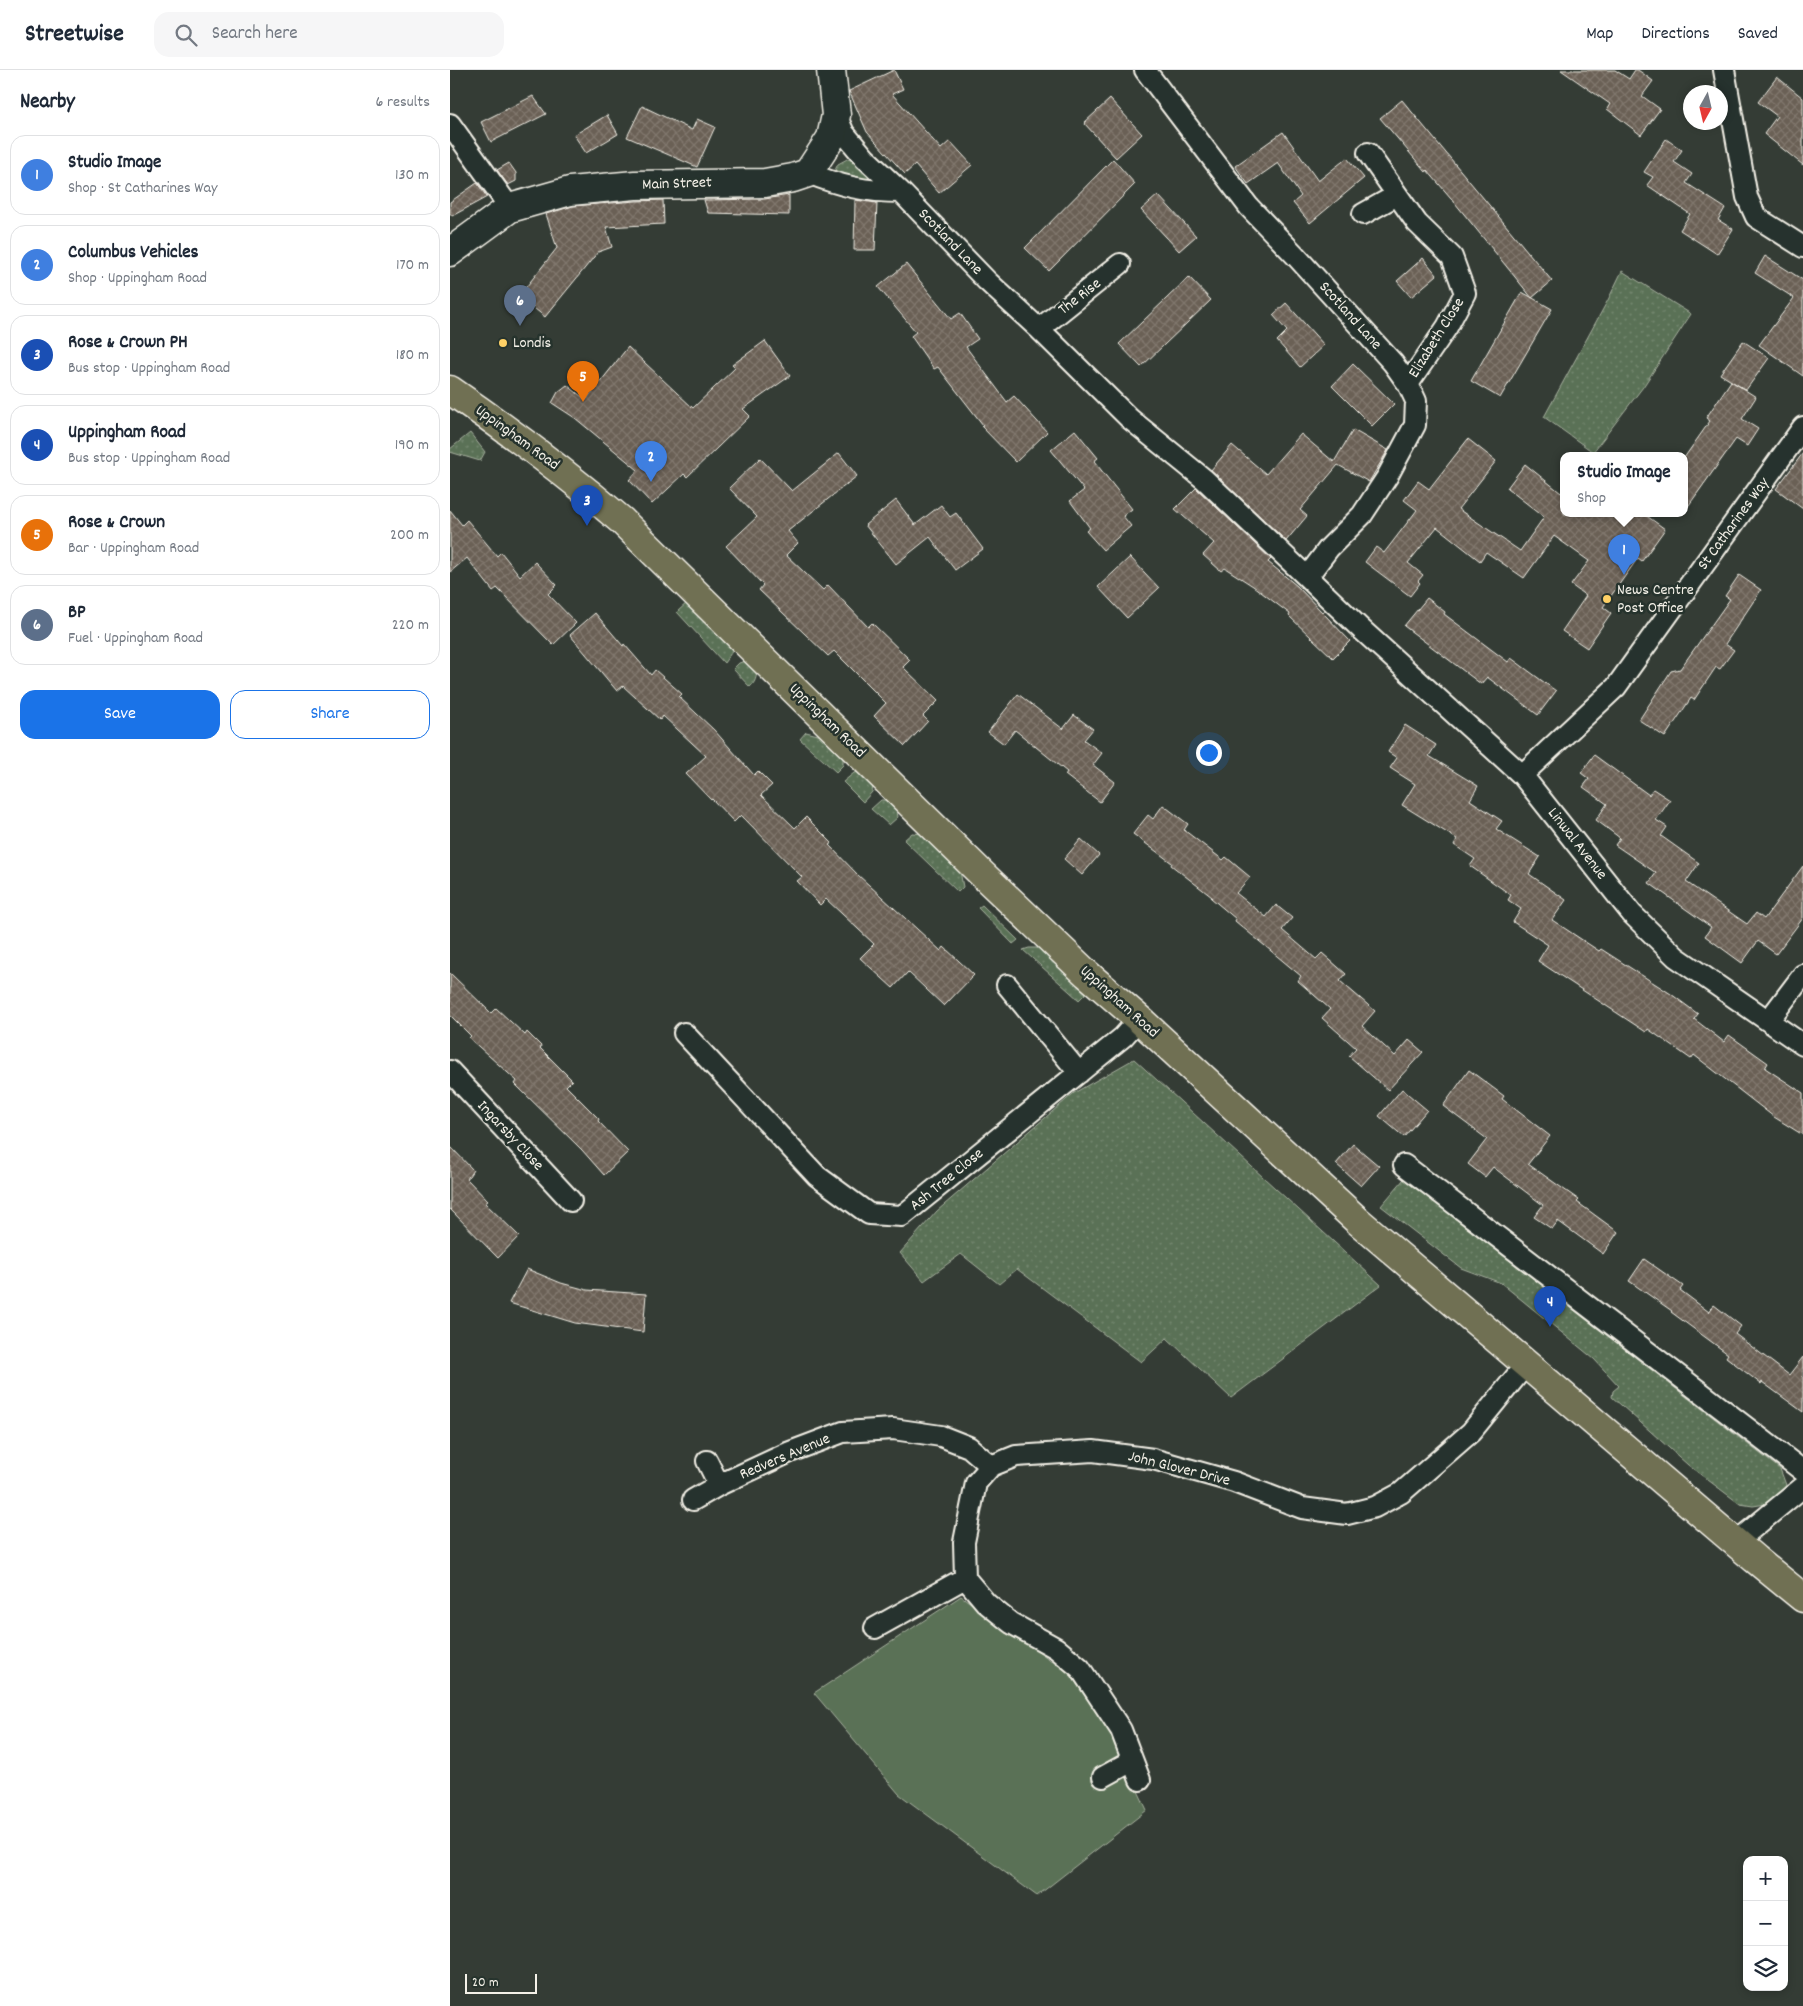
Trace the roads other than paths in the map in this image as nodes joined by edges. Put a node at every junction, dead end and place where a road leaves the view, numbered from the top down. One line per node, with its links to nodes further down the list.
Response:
1 (831, 70): 4 (street)
2 (1145, 70): 16 (street, Scotland Lane)
3 (1724, 70): 12 (street)
4 (836, 115): 7 (street); 8 (street, Scotland Lane)
5 (450, 124): 10 (street)
6 (1368, 153): 9 (street, Elizabeth Close)
7 (808, 173): 8 (street); 10 (street, Main Street)
8 (902, 192): 15 (street, Scotland Lane)
9 (1397, 194): 11 (street); 16 (street, Elizabeth Close)
10 (510, 208): 13 (street, Main Street)
11 (1363, 214)
12 (1803, 247)
13 (450, 252)
14 (1120, 264): 15 (street, The Rise)
15 (1039, 329): 19 (street, Scotland Lane)
16 (1408, 384): 19 (street, Scotland Lane)
17 (450, 390): 24 (highway, Uppingham Road)
18 (1803, 427): 21 (street, St Catharines Way)
19 (1307, 577): 20 (street, Scotland Lane)
20 (1361, 629): 21 (street, Linwal Avenue)
21 (1522, 775): 25 (street, Linwal Avenue)
22 (1803, 975): 25 (street)
23 (1007, 985): 29 (street)
24 (1139, 1019): 29 (street, Ash Tree Close); 32 (highway, Uppingham Road)
25 (1769, 1020): 27 (street, Linwal Avenue)
26 (684, 1033): 29 (street, Ash Tree Close)
27 (1803, 1045)
28 (450, 1071): 31 (street, Ingarsby Close)
29 (1079, 1073)
30 (1404, 1166): 35 (street)
31 (571, 1200)
32 (1527, 1363): 34 (street, John Glover Drive); 39 (highway, Uppingham Road)
33 (707, 1461): 36 (street, Redvers Avenue)
34 (991, 1466): 36 (street, Redvers Avenue); 40 (street, John Glover Drive)
35 (1803, 1472)
36 (719, 1485): 38 (street, Redvers Avenue)
37 (1803, 1487): 39 (street)
38 (693, 1500)
39 (1736, 1542): 41 (highway, Uppingham Road)
40 (965, 1578): 42 (street); 43 (street)
41 (1803, 1598)
42 (876, 1628)
43 (1132, 1761): 44 (street); 45 (street)
44 (1103, 1777)
45 (1140, 1780)

